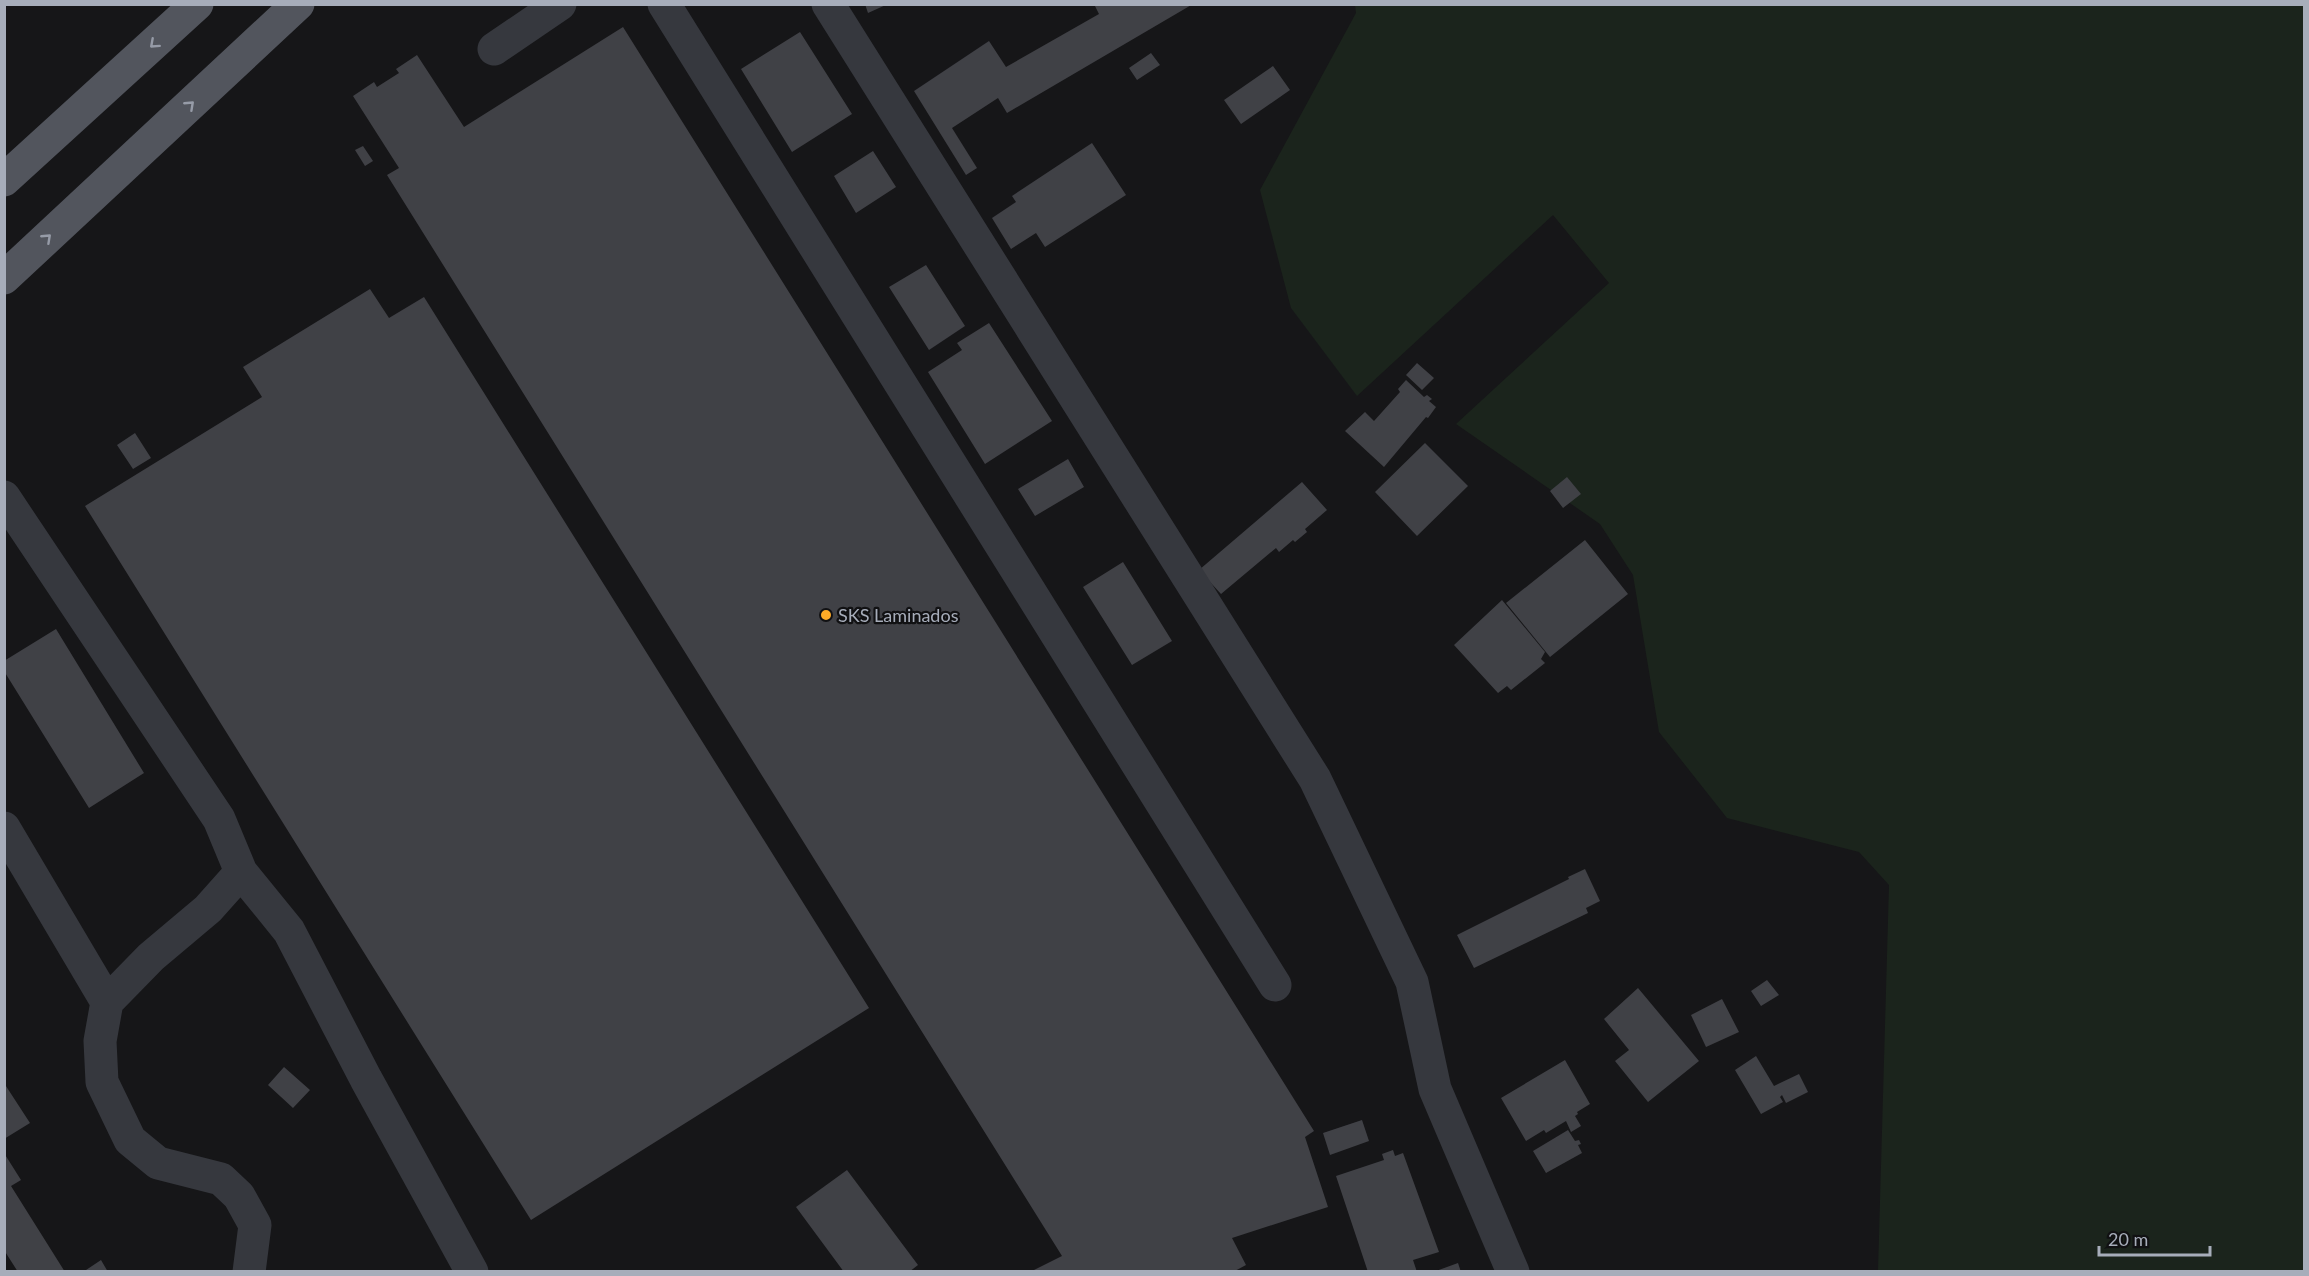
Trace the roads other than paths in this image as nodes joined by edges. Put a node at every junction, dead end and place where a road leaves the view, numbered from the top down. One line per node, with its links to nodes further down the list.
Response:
1 (197, 4): 7 (main road, one-way to 7)
2 (298, 4): 8 (main road, one-way to 2)
3 (560, 4): 6 (lane)
4 (664, 4): 12 (lane)
5 (828, 4): 16 (lane)
6 (494, 49)
7 (4, 180)
8 (4, 278)
9 (4, 497): 11 (lane)
10 (4, 828): 13 (lane)
11 (241, 872): 13 (lane); 15 (lane)
12 (1275, 985)
13 (107, 1002): 14 (lane)
14 (249, 1272)
15 (472, 1272)
16 (1513, 1272)

